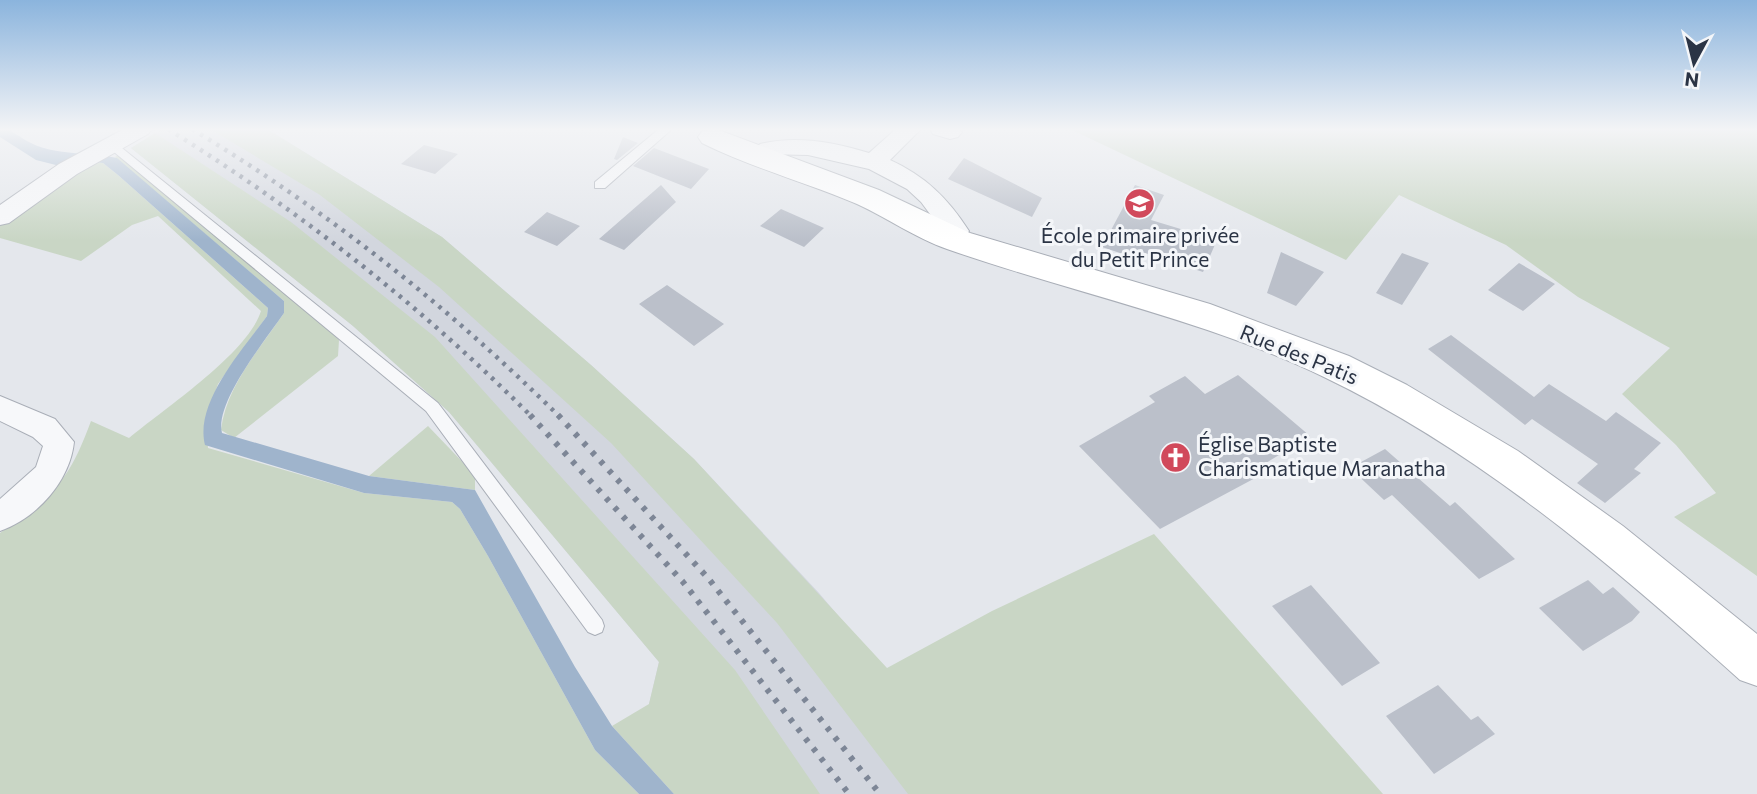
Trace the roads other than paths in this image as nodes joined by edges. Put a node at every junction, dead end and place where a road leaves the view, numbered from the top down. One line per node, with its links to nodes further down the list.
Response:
1 (73, 166): 8 (street)
2 (124, 166): 14 (lane)
3 (622, 166): 7 (lane)
4 (790, 166): 10 (main road, Rue des Patis)
5 (822, 166): 9 (main road, Rue des Patis)
6 (880, 166): 9 (street)
7 (600, 185)
8 (0, 217)
9 (956, 231): 10 (main road, Rue des Patis)
10 (1006, 254): 12 (main road, Rue des Patis)
11 (0, 408): 13 (street)
12 (1568, 508): 15 (main road, Rue des Patis); 16 (main road, Rue des Patis)
13 (0, 517)
14 (595, 626)
15 (1757, 629)
16 (1757, 664)

